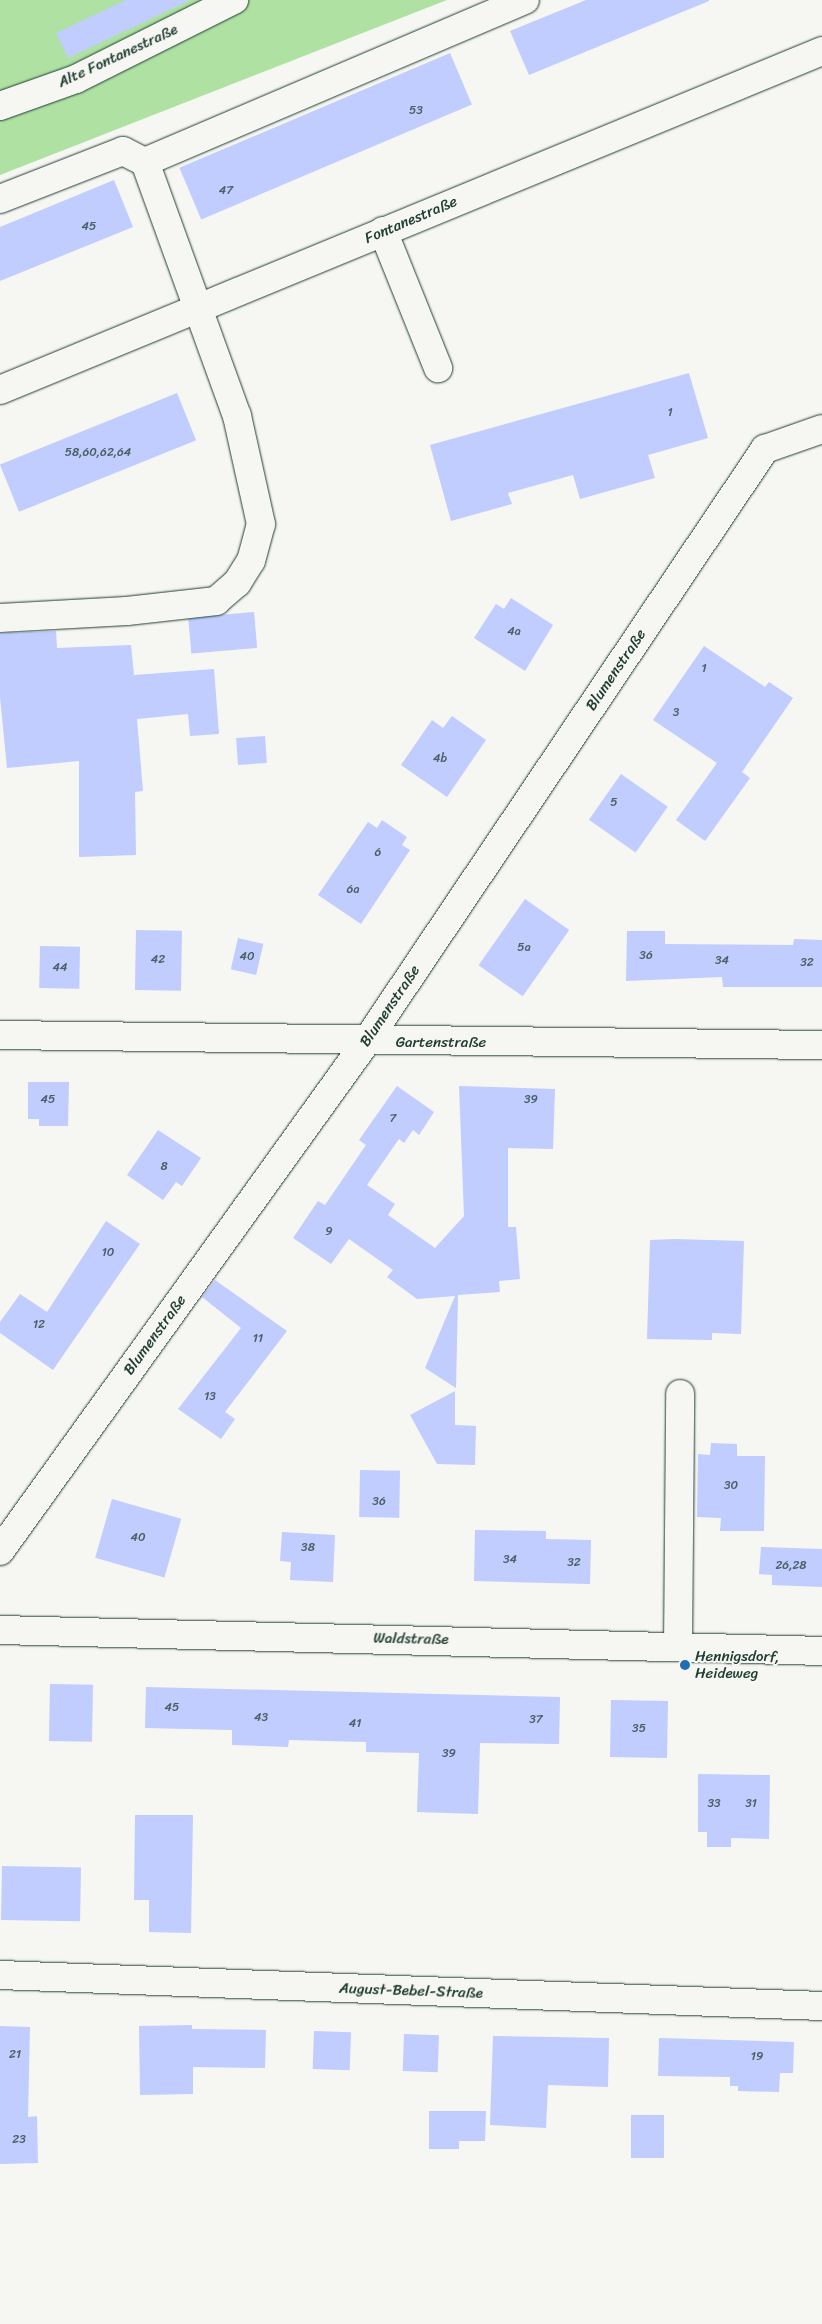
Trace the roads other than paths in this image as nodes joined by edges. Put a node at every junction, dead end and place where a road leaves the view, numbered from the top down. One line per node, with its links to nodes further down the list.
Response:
1 (234, 0): 4 (street, Alte Fontanestraße)
2 (525, 0): 5 (street)
3 (821, 55): 7 (street, Fontanestraße)
4 (0, 106)
5 (145, 162): 6 (street); 8 (street)
6 (0, 200)
7 (383, 231): 8 (street, Fontanestraße); 9 (street)
8 (197, 308): 10 (street, Fontanestraße); 12 (street)
9 (438, 368)
10 (0, 390)
11 (822, 429): 14 (street, Blumenstraße)
12 (0, 618)
13 (0, 1035): 14 (street, Gartenstraße)
14 (366, 1042): 15 (street, Gartenstraße); 17 (street, Blumenstraße)
15 (822, 1045)
16 (680, 1394): 19 (street)
17 (0, 1551)
18 (0, 1630): 19 (street, Waldstraße)
19 (678, 1647): 20 (street, Waldstraße)
20 (822, 1651)
21 (0, 1975): 22 (street, August-Bebel-Straße)
22 (822, 2006)

